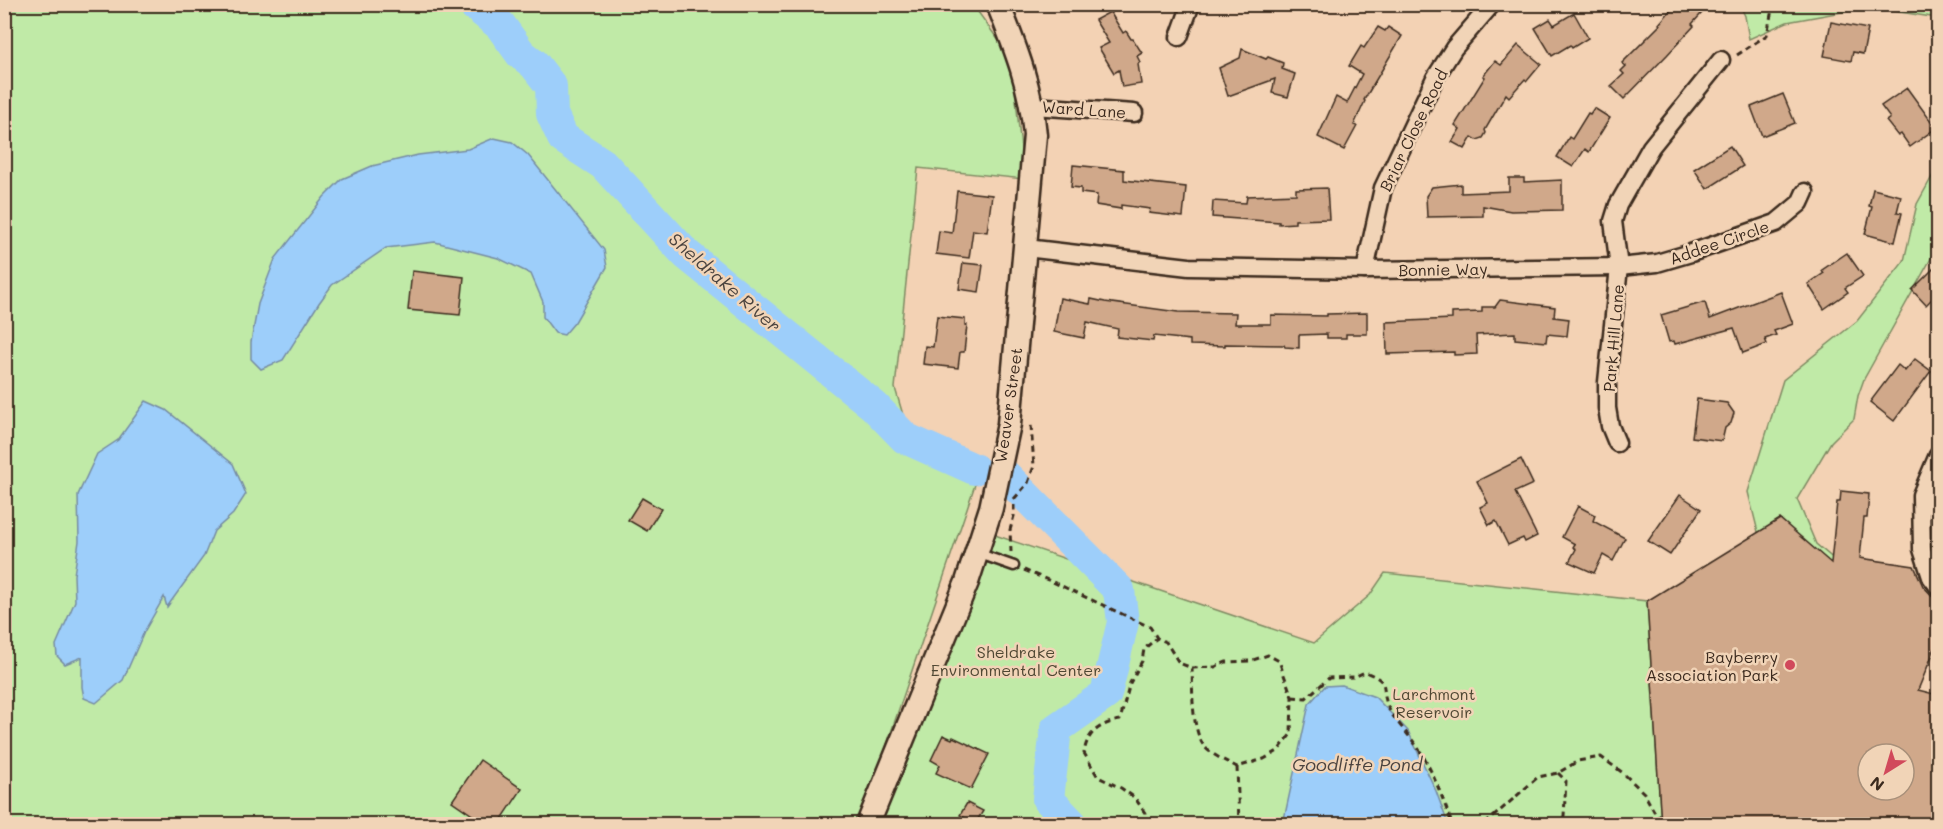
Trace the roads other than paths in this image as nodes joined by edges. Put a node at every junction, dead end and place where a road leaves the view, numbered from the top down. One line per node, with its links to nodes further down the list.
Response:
1 (1191, 4): 4 (street)
2 (1492, 4): 11 (street, Briar Close Road)
3 (1004, 9): 6 (main road, Weaver Street)
4 (1179, 37)
5 (1727, 58): 10 (street)
6 (1033, 106): 7 (street, Ward Lane); 9 (main road, Weaver Street)
7 (1134, 112)
8 (1805, 192): 10 (street, Addee Circle)
9 (1026, 248): 11 (street, Bonnie Way); 14 (main road, Weaver Street)
10 (1619, 267): 11 (street, Bonnie Way); 12 (street, Park Hill Lane)
11 (1365, 270)
12 (1617, 443)
13 (1938, 455): 16 (street)
14 (976, 553): 15 (lane); 17 (main road, Weaver Street)
15 (1014, 566)
16 (1938, 586)
17 (871, 823)

